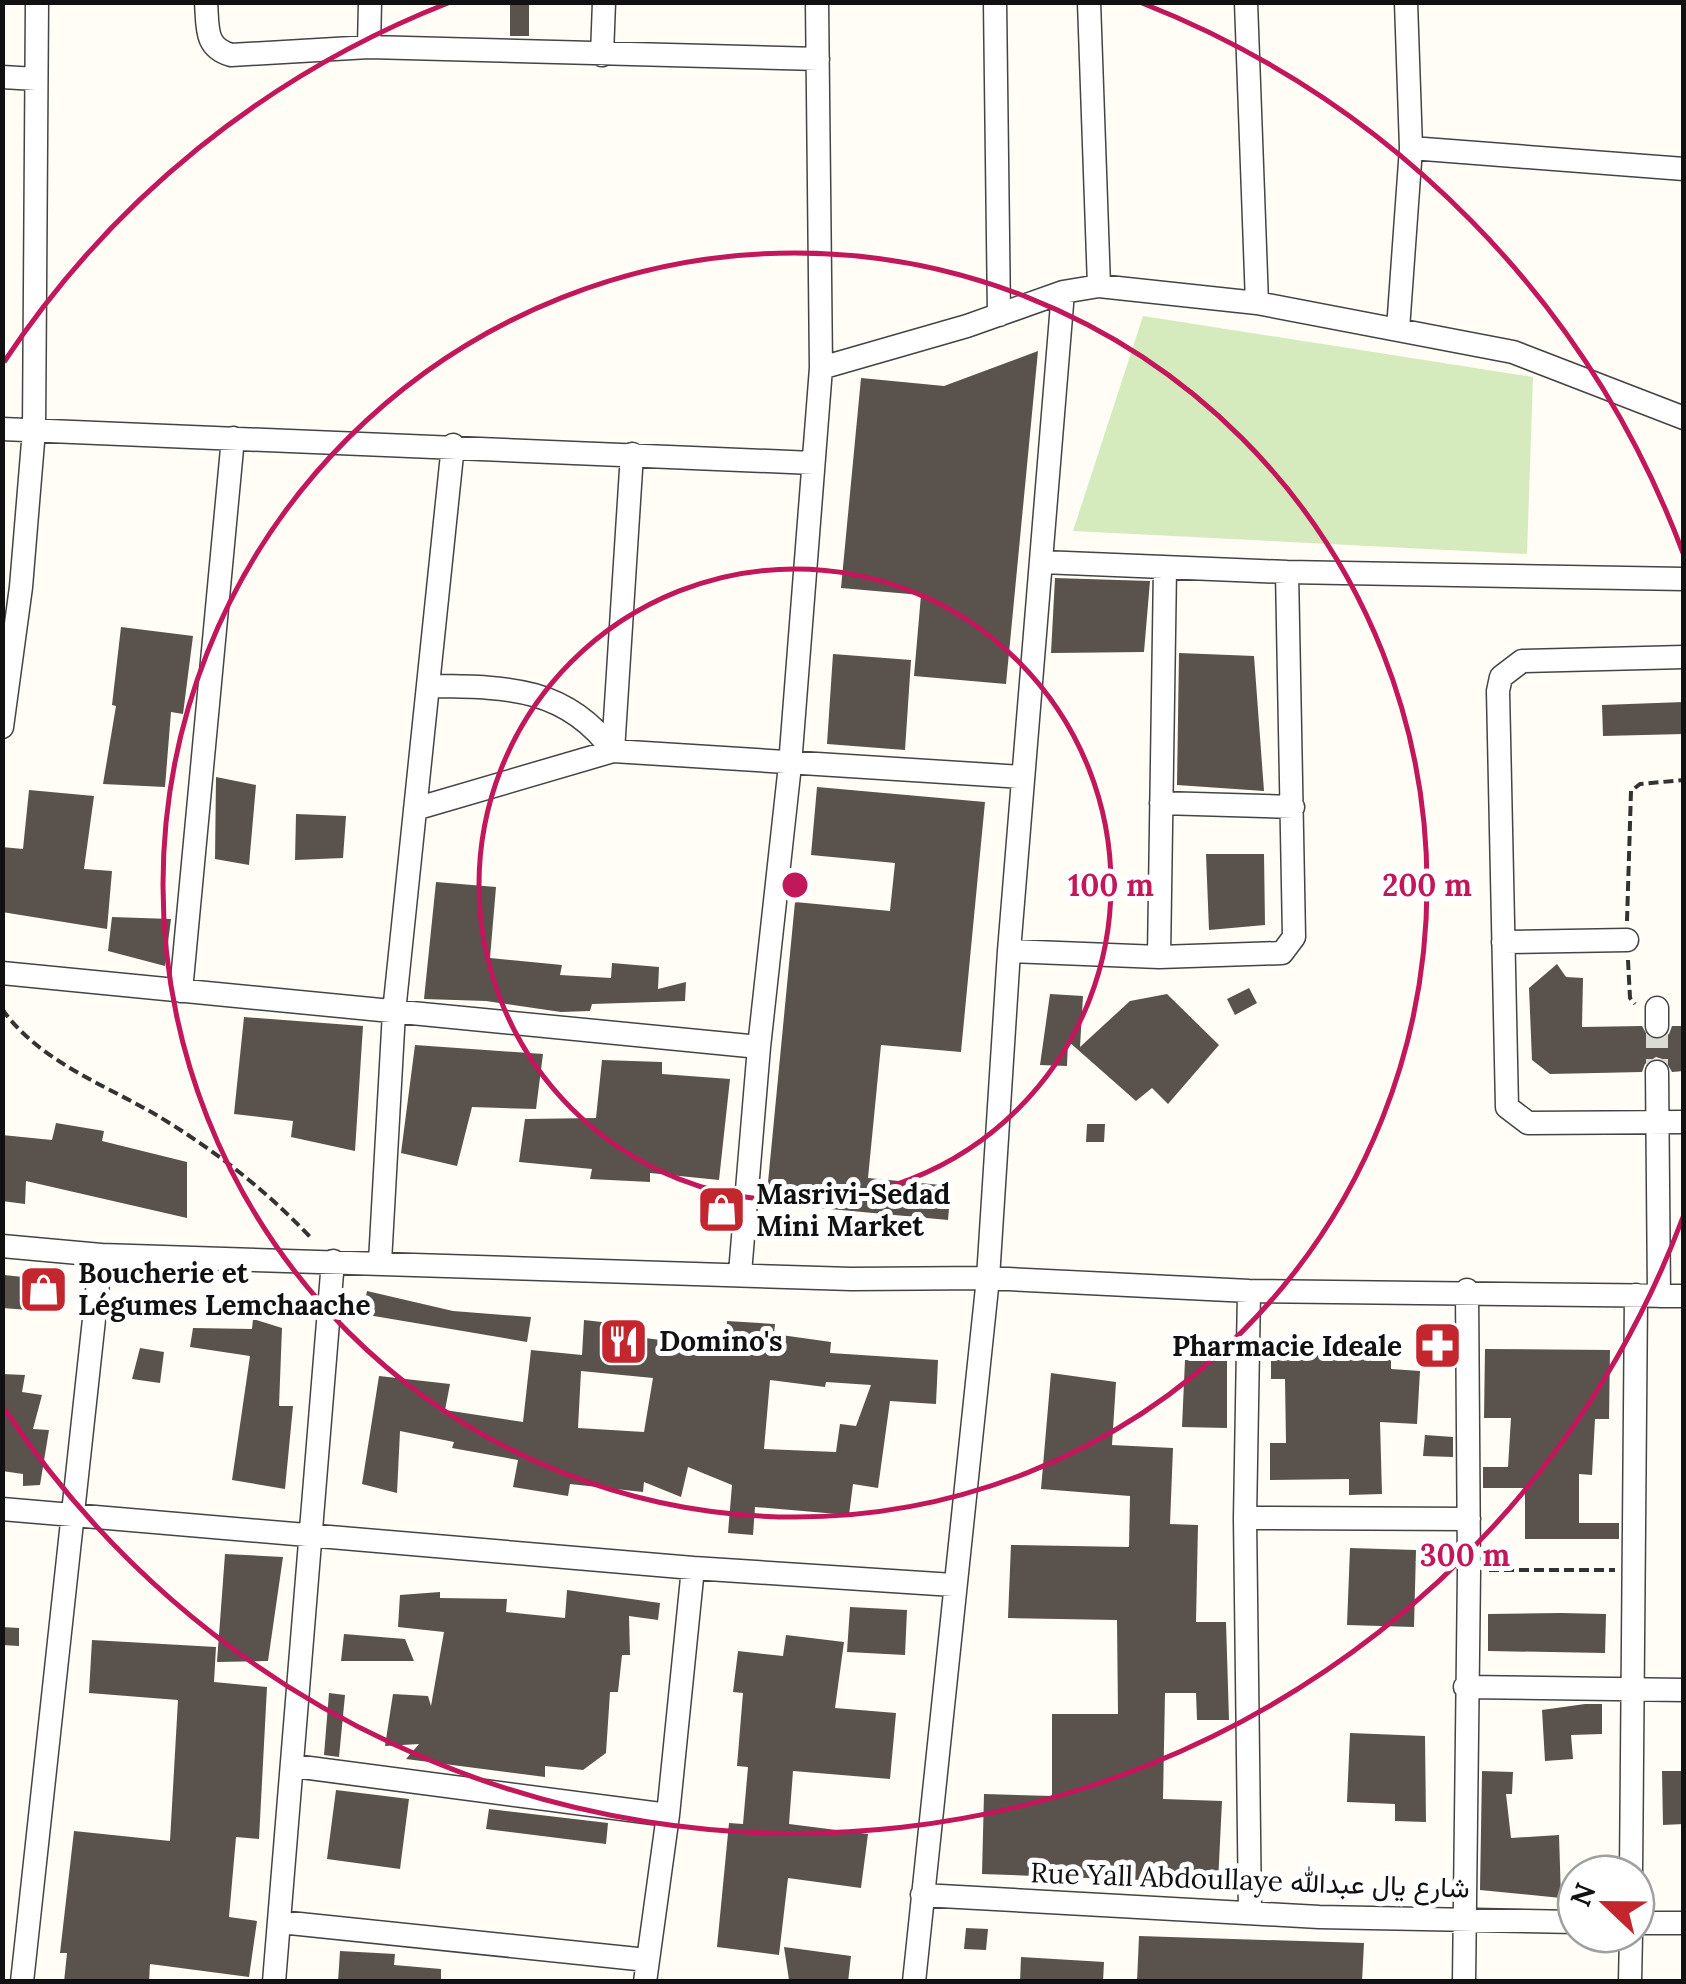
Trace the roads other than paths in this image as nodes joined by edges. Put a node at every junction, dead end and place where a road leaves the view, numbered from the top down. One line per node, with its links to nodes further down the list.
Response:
1 (37, 2): 14 (street)
2 (206, 2): 10 (street)
3 (370, 2): 10 (street)
4 (604, 2): 11 (street)
5 (816, 2): 12 (street)
6 (994, 2): 20 (street)
7 (1089, 2): 17 (street)
8 (1246, 2): 19 (street)
9 (1406, 2): 15 (street)
10 (368, 46): 11 (street)
11 (602, 54): 12 (street)
12 (818, 59): 22 (street)
13 (2, 77): 14 (street)
14 (36, 79): 25 (street)
15 (1411, 148): 16 (street); 21 (street)
16 (1684, 170)
17 (1099, 286): 18 (street); 19 (street)
18 (1063, 292): 20 (street); 30 (street)
19 (1257, 303): 21 (street)
20 (999, 315): 22 (street)
21 (1398, 329): 23 (street)
22 (821, 368): 29 (street)
23 (1684, 418)
24 (2, 429): 25 (street)
25 (34, 430): 26 (street); 36 (street)
26 (233, 438): 27 (street); 49 (street)
27 (453, 446): 28 (street); 35 (street)
28 (632, 454): 29 (street); 38 (street)
29 (813, 463): 39 (street)
30 (1042, 562): 31 (street); 40 (street)
31 (1165, 568): 32 (street); 41 (street)
32 (1287, 572): 33 (street); 42 (street)
33 (1684, 579)
34 (1684, 657): 45 (street)
35 (428, 686): 38 (street); 43 (street)
36 (4, 692): 37 (street)
37 (2, 727)
38 (613, 752): 39 (street); 43 (street)
39 (790, 765): 40 (street); 51 (street)
40 (1023, 777): 46 (street)
41 (1161, 803): 42 (street); 47 (street)
42 (1293, 807): 47 (street)
43 (414, 808): 50 (street)
44 (1627, 940): 45 (street)
45 (1503, 942): 53 (street)
46 (1009, 950): 47 (street); 62 (street)
47 (1159, 957)
48 (2, 973): 49 (street)
49 (180, 991): 50 (street)
50 (394, 1012): 51 (street); 60 (street)
51 (759, 1047): 61 (street)
52 (1657, 1072): 53 (street)
53 (1658, 1122): 54 (street); 55 (street)
54 (1684, 1122)
55 (1658, 1176): 56 (street); 65 (street)
56 (1684, 1176)
57 (2, 1246): 58 (street)
58 (101, 1256): 59 (street); 68 (street)
59 (334, 1261): 60 (street); 71 (street)
60 (380, 1262): 61 (street)
61 (740, 1273): 62 (street)
62 (988, 1278): 64 (street); 73 (street)
63 (1467, 1290): 64 (street); 65 (street); 70 (street)
64 (1249, 1291): 69 (street)
65 (1647, 1296): 66 (street); 75 (street)
66 (1684, 1296)
67 (2, 1509): 68 (street)
68 (72, 1517): 71 (street); 89 (street)
69 (1245, 1518): 70 (street); 81 (street)
70 (1469, 1519): 74 (street)
71 (312, 1536): 72 (street); 77 (street)
72 (693, 1568): 73 (street); 78 (street)
73 (953, 1586): 80 (street)
74 (1465, 1687): 75 (street); 82 (street)
75 (1633, 1690): 76 (street); 79 (street)
76 (1684, 1690)
77 (294, 1766): 78 (street); 83 (street)
78 (668, 1815): 88 (street)
79 (1631, 1854)
80 (922, 1895): 81 (street, Rue Yall Abdoullaye شارع يال عبدالله); 91 (street)
81 (1250, 1913): 82 (street, Rue Yall Abdoullaye شارع يال عبدالله)
82 (1466, 1920): 84 (street, Rue Yall Abdoullaye شارع يال عبدالله); 92 (street)
83 (280, 1922): 88 (street); 90 (street)
84 (1556, 1922)
85 (1656, 1922): 86 (street)
86 (1684, 1923)
87 (1631, 1954): 93 (street)
88 (646, 1971)
89 (22, 1982)
90 (274, 1982)
91 (914, 1982)
92 (1464, 1982)
93 (1630, 1982)

